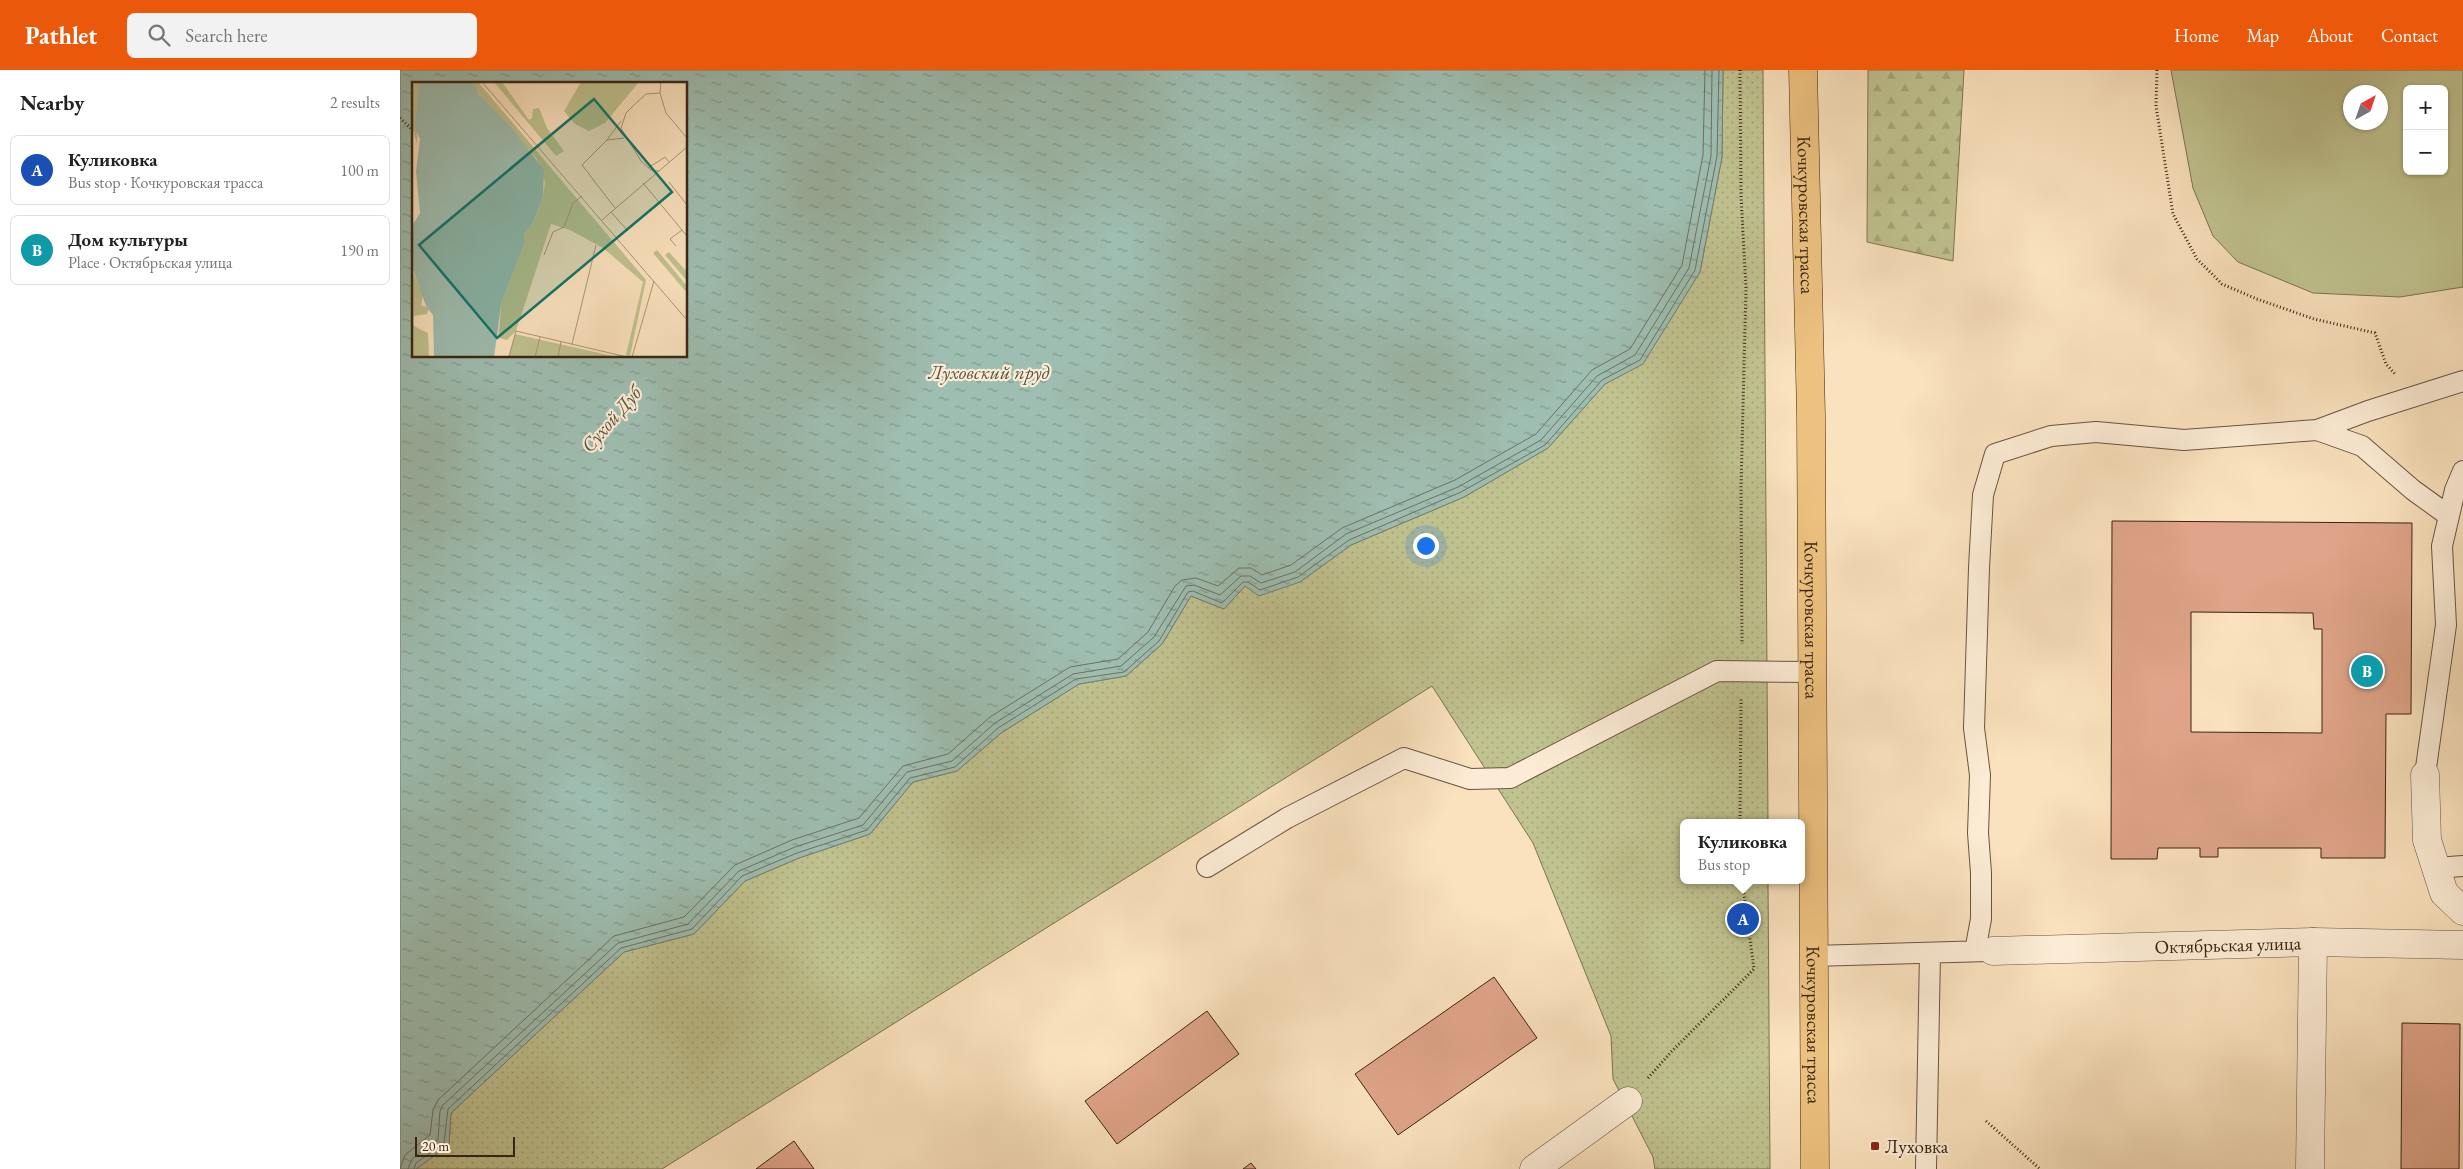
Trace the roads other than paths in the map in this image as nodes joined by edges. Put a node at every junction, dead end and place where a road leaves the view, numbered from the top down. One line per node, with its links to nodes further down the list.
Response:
1 (1803, 70): 6 (main road, Кочкуровская трасса)
2 (2463, 382): 3 (lane)
3 (2317, 430): 5 (lane); 14 (lane)
4 (2463, 471): 5 (lane)
5 (2449, 516): 7 (lane)
6 (1813, 672): 9 (lane); 16 (main road, Кочкуровская трасса)
7 (2425, 775): 10 (street)
8 (2463, 866): 10 (lane)
9 (1207, 867)
10 (2436, 868): 11 (street)
11 (2463, 911)
12 (2313, 942): 13 (street, Октябрьская улица); 14 (street, Октябрьская улица); 21 (street)
13 (2463, 945)
14 (1984, 951): 15 (lane)
15 (1930, 953): 16 (lane); 20 (lane)
16 (1813, 956): 19 (main road, Кочкуровская трасса)
17 (1628, 1101): 18 (street)
18 (1534, 1169)
19 (1815, 1169)
20 (1926, 1169)
21 (2310, 1169)

